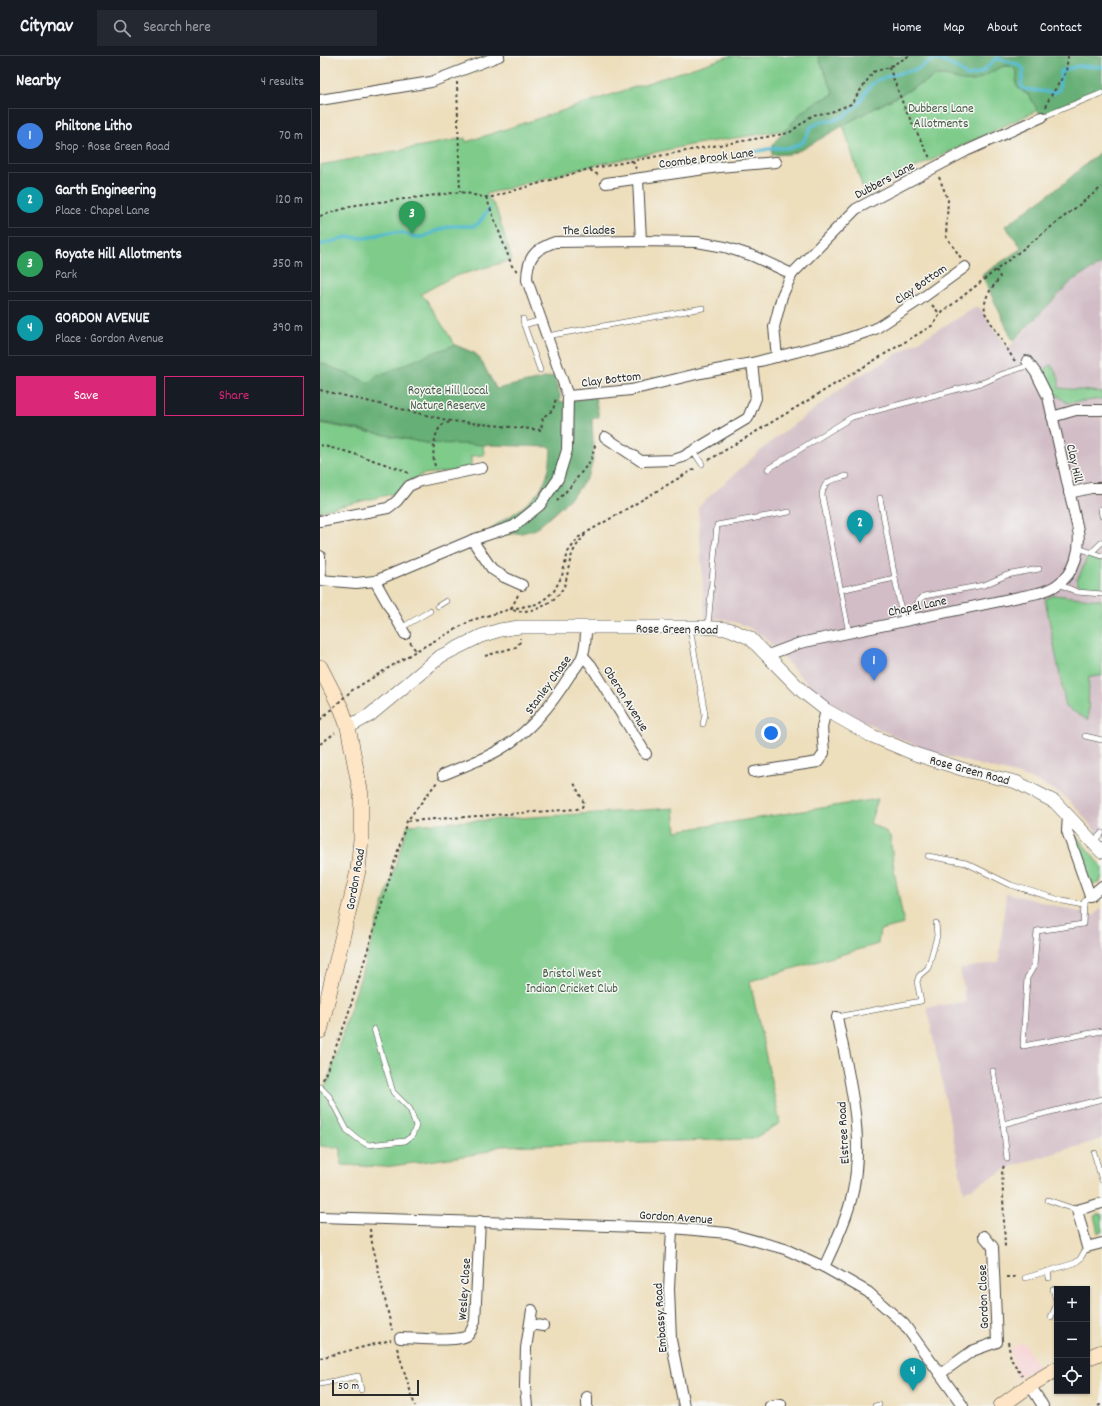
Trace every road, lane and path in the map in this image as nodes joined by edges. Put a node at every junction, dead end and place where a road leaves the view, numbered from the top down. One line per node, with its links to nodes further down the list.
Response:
1 (498, 56): 5 (street)
2 (909, 56): 4 (path)
3 (1068, 56): 8 (path)
4 (889, 67): 10 (path); 15 (path)
5 (456, 73): 7 (street); 14 (path)
6 (1102, 93): 8 (lane)
7 (320, 100)
8 (1042, 117): 10 (street, Dubbers Lane)
9 (776, 162): 11 (street, Coombe Brook Lane)
10 (934, 167): 19 (path); 21 (street, Dubbers Lane)
11 (638, 179): 12 (street, Coombe Brook Lane); 17 (street)
12 (606, 183)
13 (1102, 188): 20 (path)
14 (460, 192): 15 (path); 16 (path)
15 (486, 197): 18 (path)
16 (320, 216)
17 (641, 241): 21 (street, The Glades); 24 (street, The Glades)
18 (512, 266)
19 (965, 267): 27 (street, Clay Bottom)
20 (996, 270): 29 (path); 39 (path)
21 (792, 274): 27 (street, Dubbers Lane)
22 (703, 308): 26 (lane)
23 (522, 319): 25 (lane)
24 (541, 320): 25 (lane); 26 (street, The Glades)
25 (524, 325): 30 (lane)
26 (547, 336): 32 (street, The Glades)
27 (777, 357): 28 (street, Clay Bottom)
28 (752, 363): 32 (street, Clay Bottom); 38 (street)
29 (1029, 363): 34 (street, Clay Hill); 41 (lane)
30 (540, 370)
31 (320, 390): 35 (path)
32 (567, 393): 35 (path); 53 (street, Clay Bottom)
33 (1102, 410): 34 (street)
34 (1052, 417): 46 (street, Clay Hill)
35 (451, 421): 43 (path)
36 (605, 436): 38 (street)
37 (320, 445): 44 (path)
38 (693, 451): 39 (lane)
39 (702, 464): 52 (path)
40 (482, 468): 43 (street)
41 (768, 469)
42 (847, 476): 66 (lane)
43 (439, 477): 44 (street)
44 (420, 481): 51 (street)
45 (1102, 488): 46 (street)
46 (1069, 493): 55 (street, Clay Hill)
47 (880, 498): 61 (lane)
48 (1101, 509): 50 (lane)
49 (789, 512): 76 (lane)
50 (1102, 516)
51 (320, 521)
52 (591, 529): 70 (path); 70 (path)
53 (472, 540): 63 (street, Clay Bottom); 65 (street)
54 (1102, 542): 56 (lane)
55 (1078, 548): 56 (lane); 60 (street, Clay Hill)
56 (1092, 552): 58 (lane)
57 (320, 556): 62 (street)
58 (1102, 556)
59 (1039, 569): 72 (lane)
60 (1068, 574): 64 (street, Chapel Lane)
61 (895, 578): 66 (lane); 72 (lane)
62 (321, 580): 63 (street, Clay Bottom)
63 (375, 581): 77 (street)
64 (1059, 584): 67 (lane); 72 (street, Chapel Lane)
65 (522, 585): 70 (path)
66 (840, 590): 78 (lane)
67 (1102, 594)
68 (446, 601): 69 (lane)
69 (438, 606)
70 (511, 609): 84 (path, bridge)
71 (430, 611): 77 (lane)
72 (906, 621): 78 (street, Chapel Lane)
73 (519, 627): 74 (street, Rose Green Road); 79 (path); 86 (street, Rose Green Road)
74 (586, 627): 75 (street, Rose Green Road); 80 (street, Stanley Chase)
75 (690, 627): 76 (street, Rose Green Road); 85 (lane)
76 (708, 627): 81 (street, Rose Green Road)
77 (403, 631)
78 (849, 633): 81 (street, Chapel Lane)
79 (485, 656)
80 (583, 656): 90 (street, Oberon Avenue); 92 (street, Stanley Chase)
81 (768, 656): 83 (street, Rose Green Road)
82 (320, 667): 86 (main road)
83 (826, 710): 91 (street); 94 (street, Rose Green Road)
84 (320, 720)
85 (703, 724)
86 (348, 727): 89 (path); 105 (main road, Gordon Road)
87 (1085, 736): 88 (lane)
88 (1102, 740)
89 (320, 744)
90 (646, 754)
91 (754, 772)
92 (443, 775): 95 (path)
93 (573, 781): 95 (path)
94 (1068, 816): 96 (street, Rose Green Road); 100 (street)
95 (407, 822): 108 (path)
96 (1097, 838): 97 (street, Rose Green Road)
97 (1102, 852)
98 (928, 856): 101 (lane)
99 (1102, 886): 100 (street)
100 (1090, 896): 101 (lane)
101 (1084, 905): 106 (lane)
102 (936, 923): 103 (lane)
103 (837, 1017): 125 (street, Elstree Road)
104 (374, 1029): 108 (lane)
105 (320, 1030)
106 (1102, 1031)
107 (993, 1071): 110 (lane)
108 (320, 1087)
109 (1102, 1099): 110 (lane)
110 (1003, 1124): 112 (lane)
111 (1094, 1153): 113 (lane)
112 (1007, 1160): 124 (path)
113 (1102, 1180)
114 (1048, 1200): 116 (lane)
115 (1102, 1203): 116 (street)
116 (1076, 1210): 123 (street)
117 (320, 1217): 118 (street, Gordon Avenue)
118 (370, 1218): 119 (street, Gordon Avenue); 138 (path)
119 (480, 1222): 120 (street, Gordon Avenue); 138 (street, Wesley Close)
120 (672, 1228): 125 (street, Gordon Avenue); 151 (street, Embassy Road)
121 (984, 1236): 143 (street, Gordon Close)
122 (1102, 1243): 123 (street)
123 (1087, 1247): 126 (lane)
124 (1005, 1254)
125 (824, 1267): 143 (street, Gordon Avenue)
126 (1048, 1271): 127 (lane); 128 (lane)
127 (1025, 1278): 129 (path)
128 (1050, 1278)
129 (1006, 1284)
130 (1053, 1289): 131 (lane)
131 (1054, 1293)
132 (532, 1310): 135 (street)
133 (1054, 1310): 134 (lane)
134 (1051, 1317)
135 (530, 1324): 136 (street); 150 (street)
136 (542, 1326)
137 (1008, 1336): 145 (path)
138 (396, 1338): 141 (path); 149 (path)
139 (1102, 1352): 140 (main road)
140 (1090, 1357)
141 (320, 1358)
142 (1054, 1370): 145 (main road)
143 (940, 1374): 155 (street, Gordon Avenue)
144 (320, 1384): 146 (lane)
145 (1029, 1385): 156 (main road); 157 (street)
146 (361, 1390)
147 (781, 1404): 152 (street)
148 (1102, 1404): 158 (path)
149 (415, 1406)
150 (527, 1406)
151 (684, 1406)
152 (770, 1406)
153 (875, 1406): 154 (lane)
154 (879, 1406)
155 (963, 1406)
156 (1001, 1406)
157 (1043, 1406)
158 (1098, 1406)

